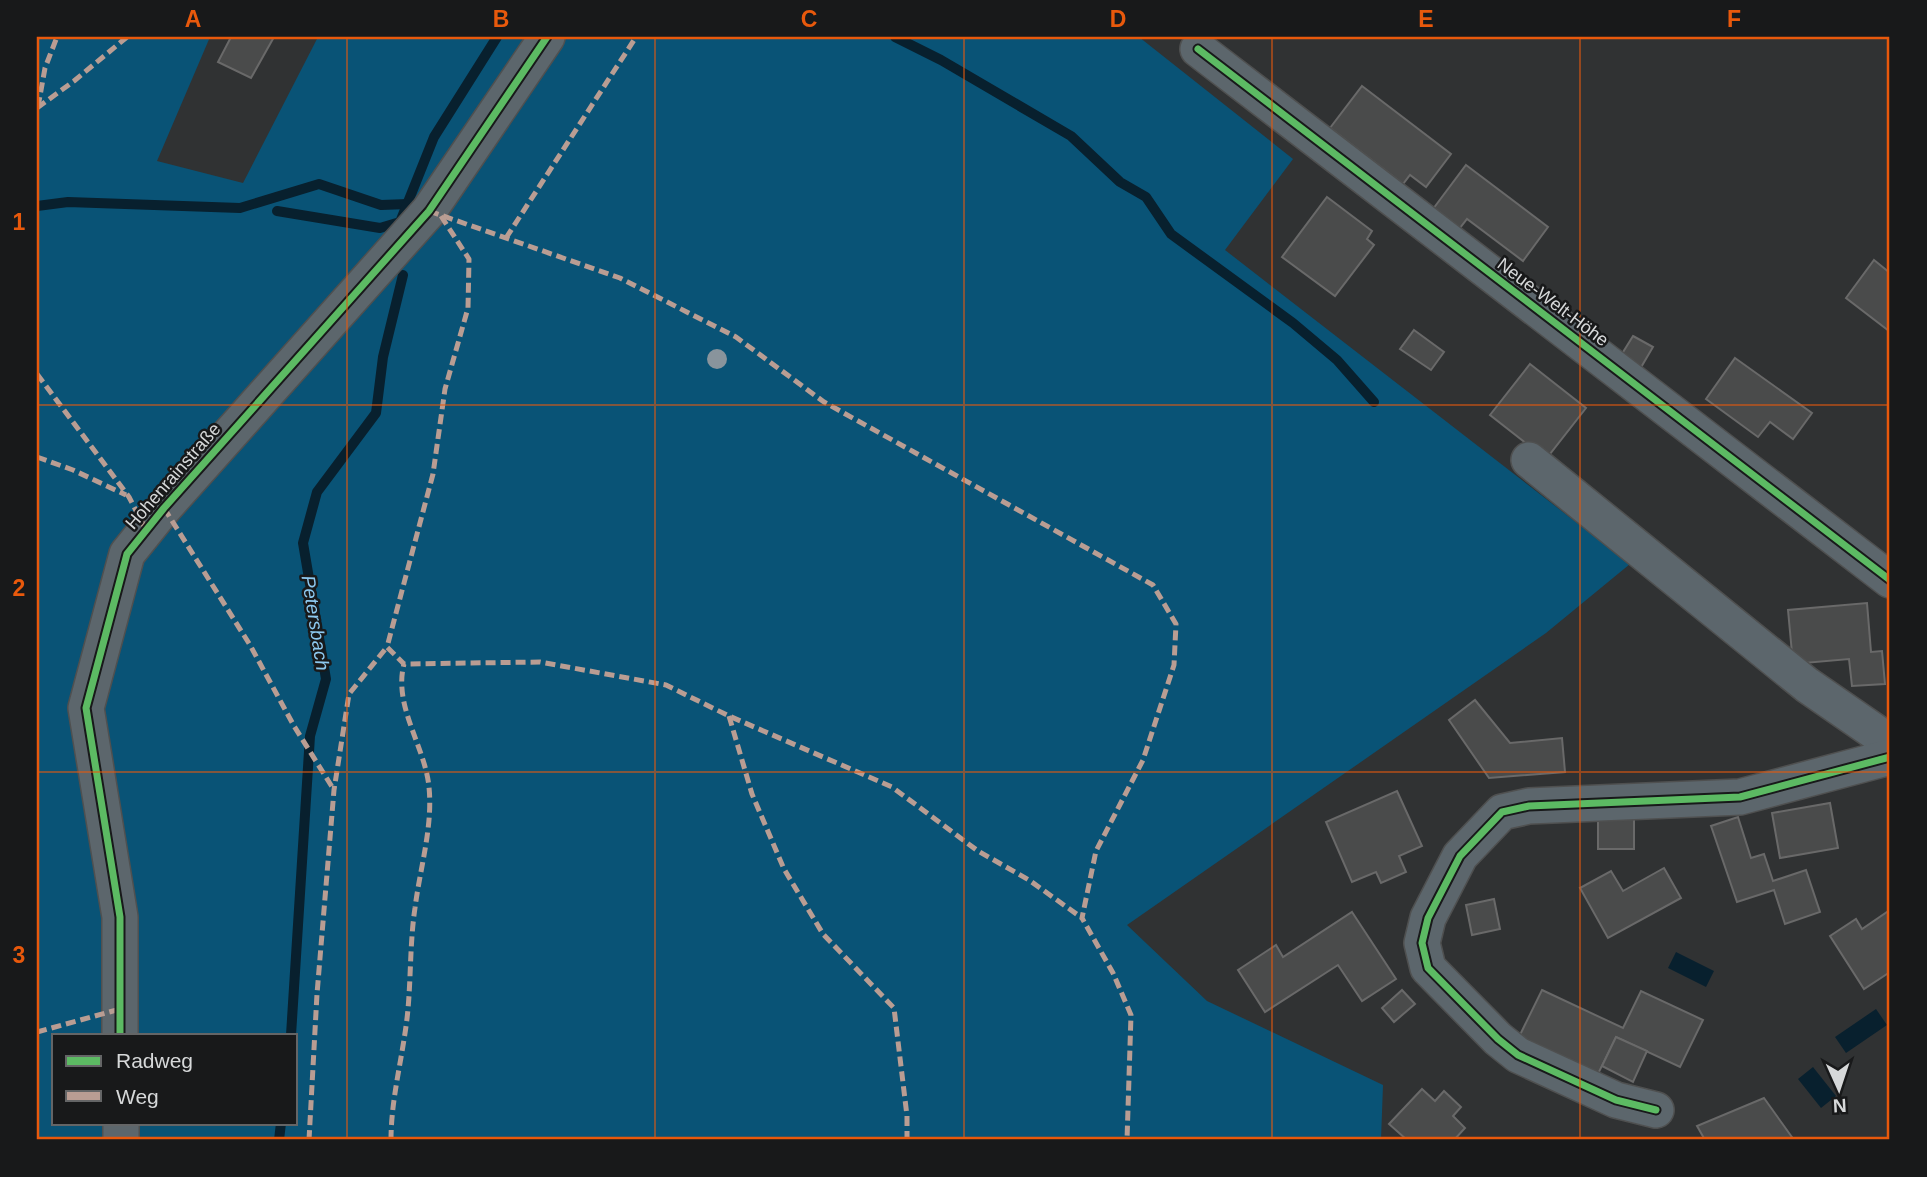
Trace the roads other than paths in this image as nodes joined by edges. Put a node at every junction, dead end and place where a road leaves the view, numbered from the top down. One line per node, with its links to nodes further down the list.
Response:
1 (547, 37): 7 (street, Hohenrainstraße)
2 (1198, 49): 4 (street, Neue-Welt-Höhe)
3 (1529, 460): 5 (street)
4 (1890, 580)
5 (1890, 745)
6 (1890, 757): 8 (street)
7 (120, 1034)
8 (1656, 1110)

